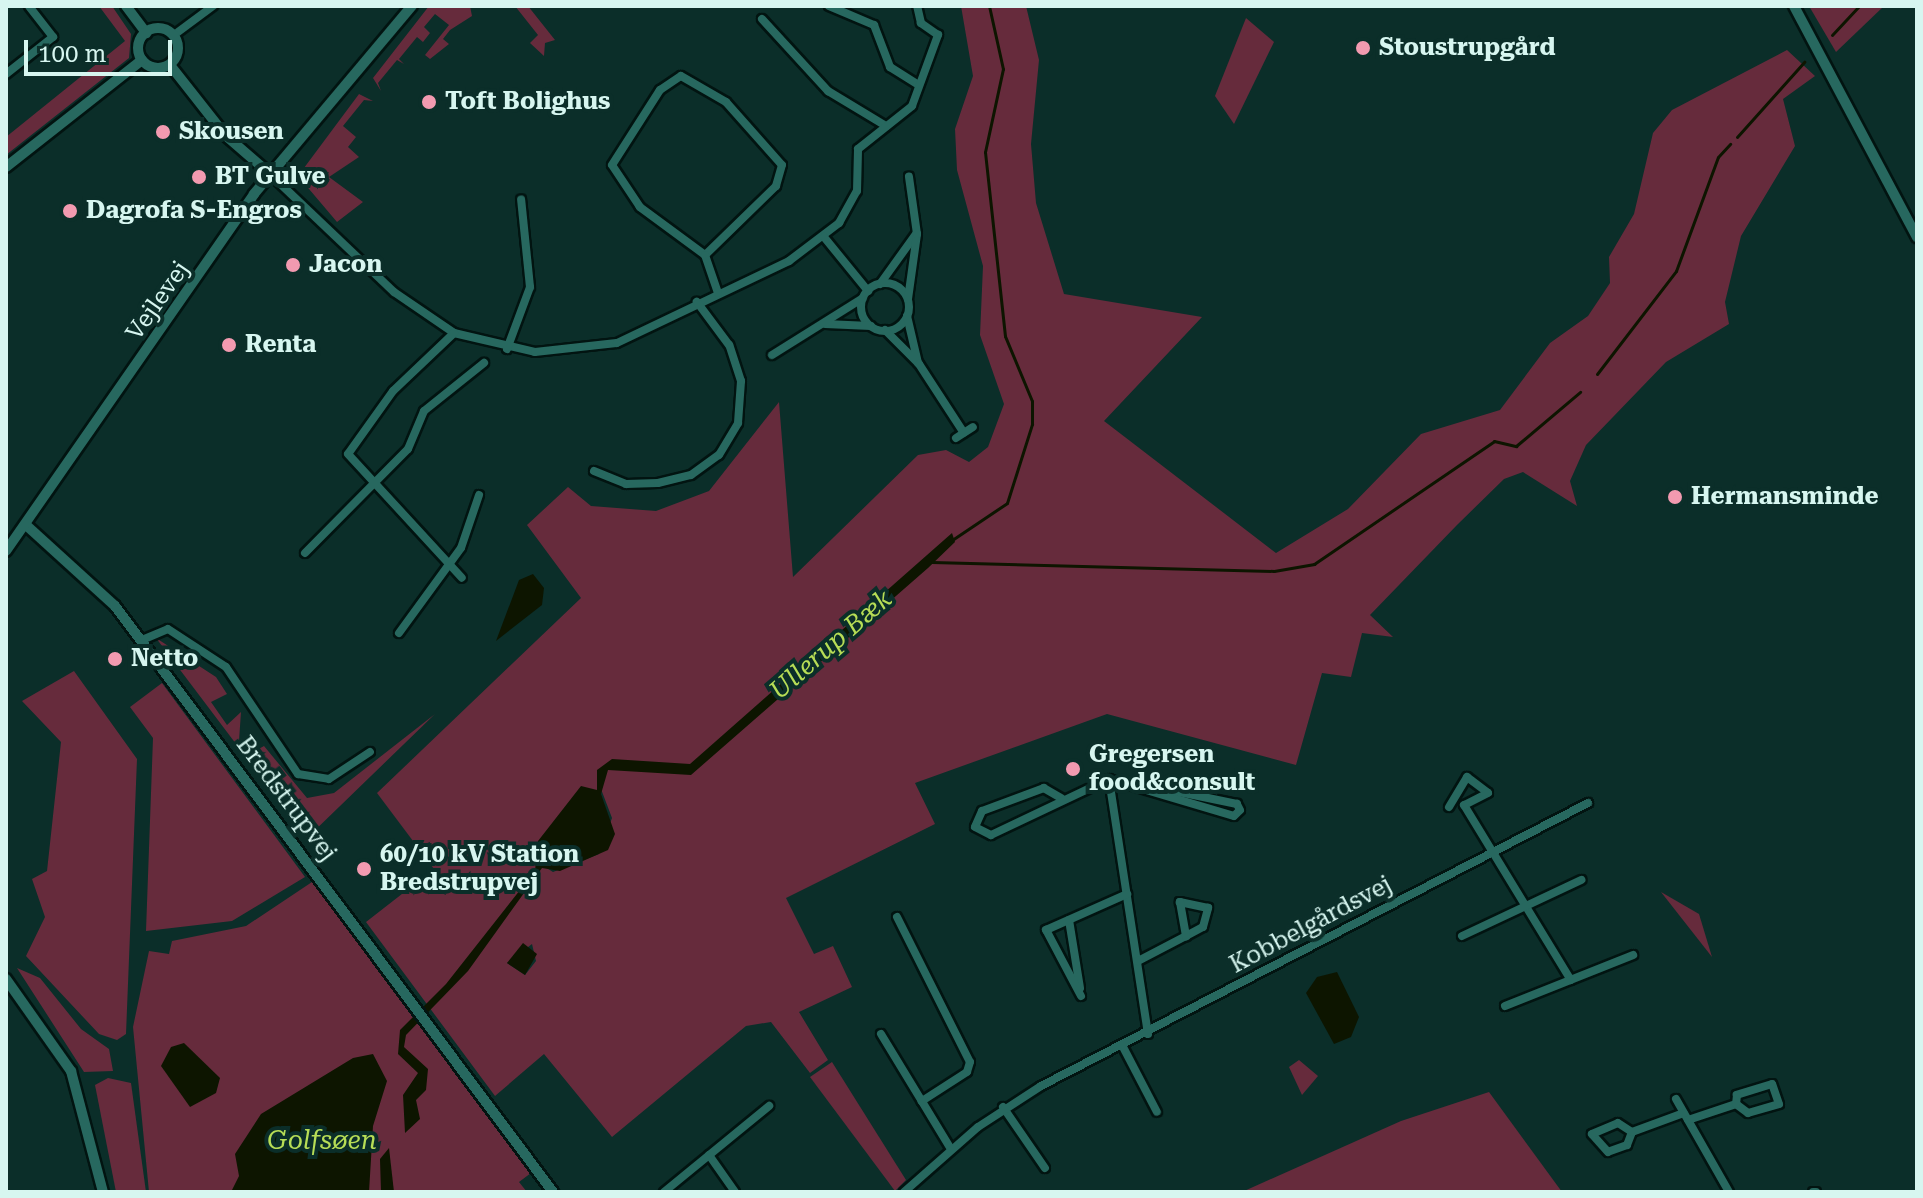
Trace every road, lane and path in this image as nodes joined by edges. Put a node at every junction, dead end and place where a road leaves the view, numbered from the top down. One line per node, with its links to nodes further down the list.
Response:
1 (29, 6): 13 (street)
2 (126, 6): 9 (street)
3 (213, 6): 10 (street)
4 (412, 6): 17 (street, Vejlevej)
5 (829, 6): 14 (street)
6 (917, 6): 14 (street)
7 (1794, 6): 22 (street)
8 (762, 19): 15 (street)
9 (146, 33): 10 (street); 11 (street)
10 (176, 34): 12 (street)
11 (142, 60): 12 (street); 16 (street)
12 (170, 65): 17 (street)
13 (6, 74)
14 (919, 85): 15 (street)
15 (886, 126): 21 (street)
16 (6, 167)
17 (270, 174): 33 (street); 42 (street, Vejlevej)
18 (909, 177): 20 (street)
19 (521, 199): 34 (street)
20 (917, 234): 24 (street); 27 (street)
21 (824, 237): 25 (street); 26 (street)
22 (1917, 237)
23 (705, 255): 23 (street); 25 (street)
24 (880, 284): 26 (street); 27 (street)
25 (718, 293): 28 (street)
26 (866, 294): 30 (street); 31 (street)
27 (908, 299): 29 (street)
28 (697, 302): 34 (street); 39 (street)
29 (907, 316): 32 (street); 37 (street)
30 (824, 324): 31 (street); 35 (street)
31 (871, 326): 32 (street)
32 (885, 330): 37 (street)
33 (454, 333): 34 (street); 40 (street)
34 (507, 349)
35 (772, 355)
36 (484, 363): 40 (street)
37 (919, 364): 38 (street)
38 (973, 427)
39 (594, 471)
40 (376, 486): 44 (street); 45 (street)
41 (479, 495): 45 (street)
42 (26, 525): 43 (street, Vejlevej); 48 (street, Bredstrupvej)
43 (6, 551)
44 (305, 553)
45 (448, 563): 46 (street); 47 (street)
46 (462, 578)
47 (399, 633)
48 (142, 640): 49 (street); 83 (street, Bredstrupvej)
49 (370, 752)
50 (1109, 779): 51 (street); 52 (street); 57 (street)
51 (1155, 787): 51 (street)
52 (1061, 798): 52 (street)
53 (1588, 803): 55 (street, Kobbelgårdsvej)
54 (1464, 805): 54 (street); 55 (street)
55 (1493, 852): 58 (street); 69 (street, Kobbelgårdsvej)
56 (1581, 880): 58 (street)
57 (1127, 894): 60 (street); 64 (street)
58 (1526, 906): 62 (street); 66 (street)
59 (897, 917): 72 (street)
60 (1069, 920): 60 (street)
61 (1186, 936): 61 (street, Kobbelgårdsvej); 64 (street, Kobbelgårdsvej)
62 (1462, 936)
63 (1633, 955): 66 (street)
64 (1138, 961): 69 (street)
65 (6, 979): 82 (street)
66 (1571, 980): 67 (street)
67 (1505, 1006)
68 (881, 1034): 72 (street)
69 (1148, 1034): 70 (street, Kobbelgårdsvej)
70 (1123, 1047): 75 (street, Kobbelgårdsvej); 76 (street)
71 (1676, 1099): 77 (street)
72 (922, 1101): 79 (street)
73 (1736, 1104): 73 (street); 77 (street)
74 (769, 1106): 80 (street)
75 (1003, 1107): 79 (street, Kobbelgårdsvej); 81 (street)
76 (1157, 1112)
77 (1686, 1117): 78 (street); 87 (street)
78 (1632, 1132): 78 (street)
79 (951, 1149): 86 (street, Kobbelgårdsvej)
80 (709, 1155): 84 (street); 85 (street)
81 (1045, 1168)
82 (103, 1192)
83 (553, 1192)
84 (664, 1192)
85 (735, 1192)
86 (904, 1192)
87 (1729, 1192)

